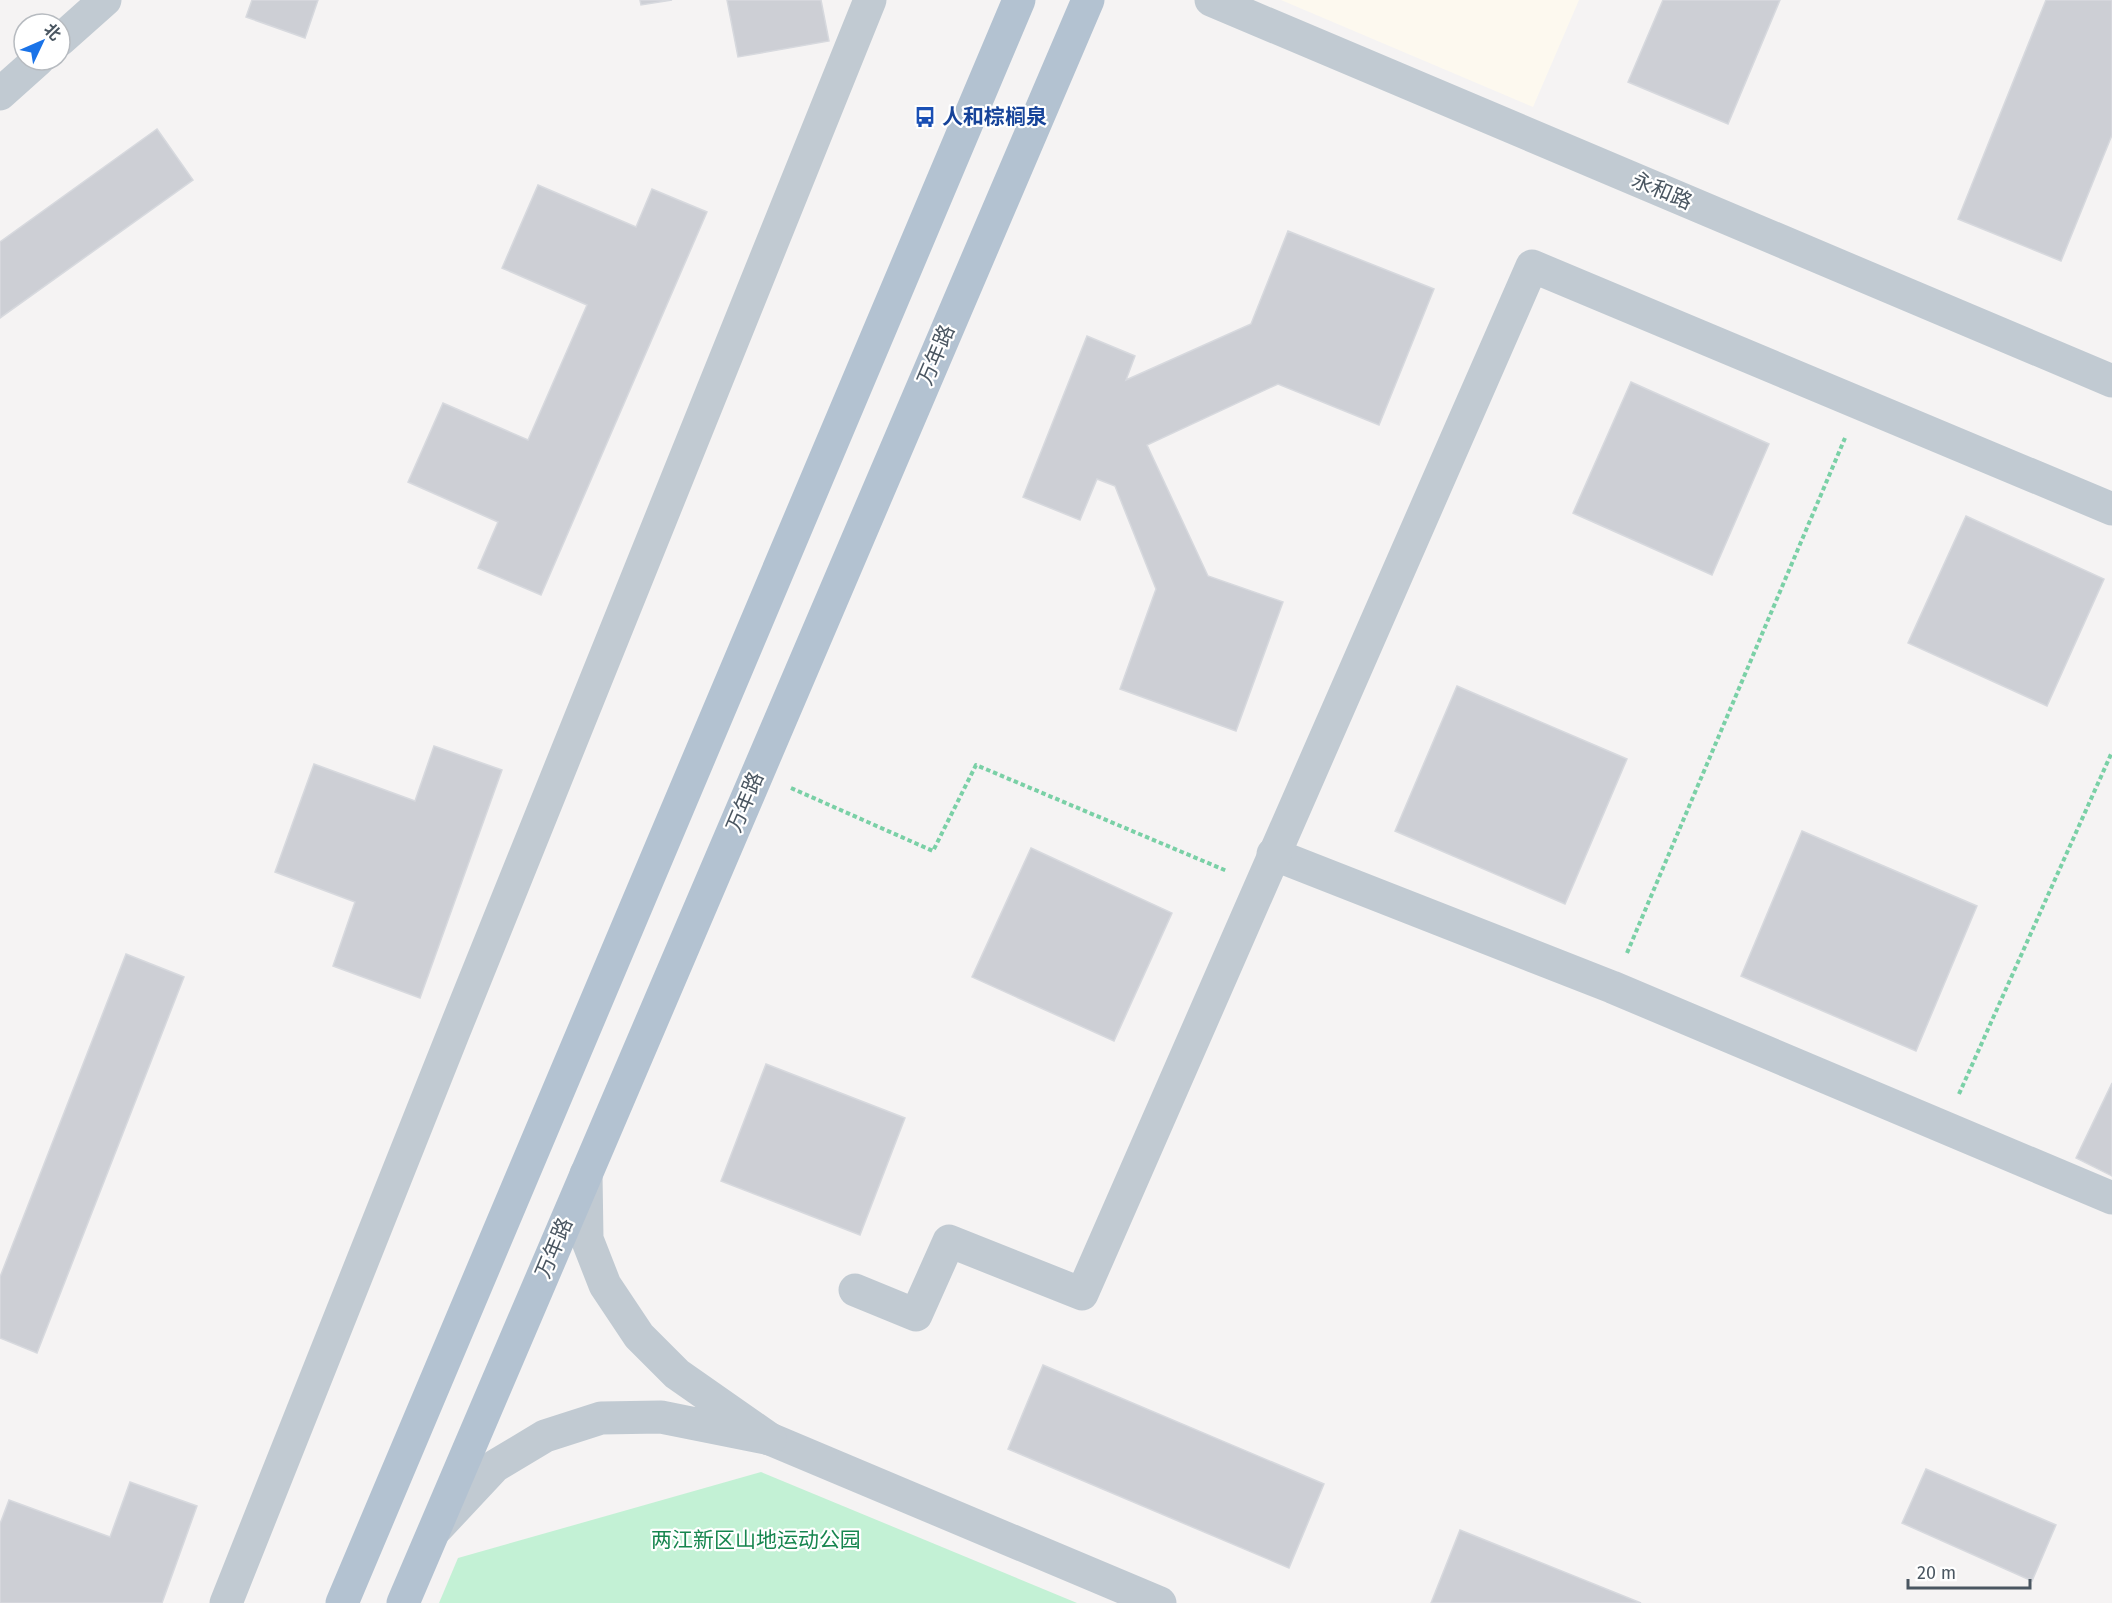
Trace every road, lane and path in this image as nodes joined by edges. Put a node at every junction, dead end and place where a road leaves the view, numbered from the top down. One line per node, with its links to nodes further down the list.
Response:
1 (105, 0): 6 (street)
2 (870, 0): 23 (street)
3 (1019, 0): 24 (main road)
4 (1088, 0): 13 (main road, 万年路)
5 (1211, 0): 9 (street, 永和路)
6 (72, 29)
7 (25, 72): 8 (street)
8 (0, 94)
9 (2112, 381)
10 (1859, 404): 11 (street); 14 (street); 16 (path)
11 (2112, 509)
12 (2112, 753): 17 (path)
13 (758, 773): 15 (path); 18 (main road, 万年路)
14 (1273, 854): 15 (street); 16 (street)
15 (1260, 885): 20 (street)
16 (1612, 987): 17 (street)
17 (1945, 1127): 19 (street)
18 (586, 1174): 21 (street); 22 (main road, 万年路)
19 (2112, 1198)
20 (855, 1290)
21 (770, 1439): 22 (street); 26 (street)
22 (433, 1531): 25 (main road, 万年路)
23 (226, 1603)
24 (342, 1603)
25 (403, 1603)
26 (1160, 1603)

